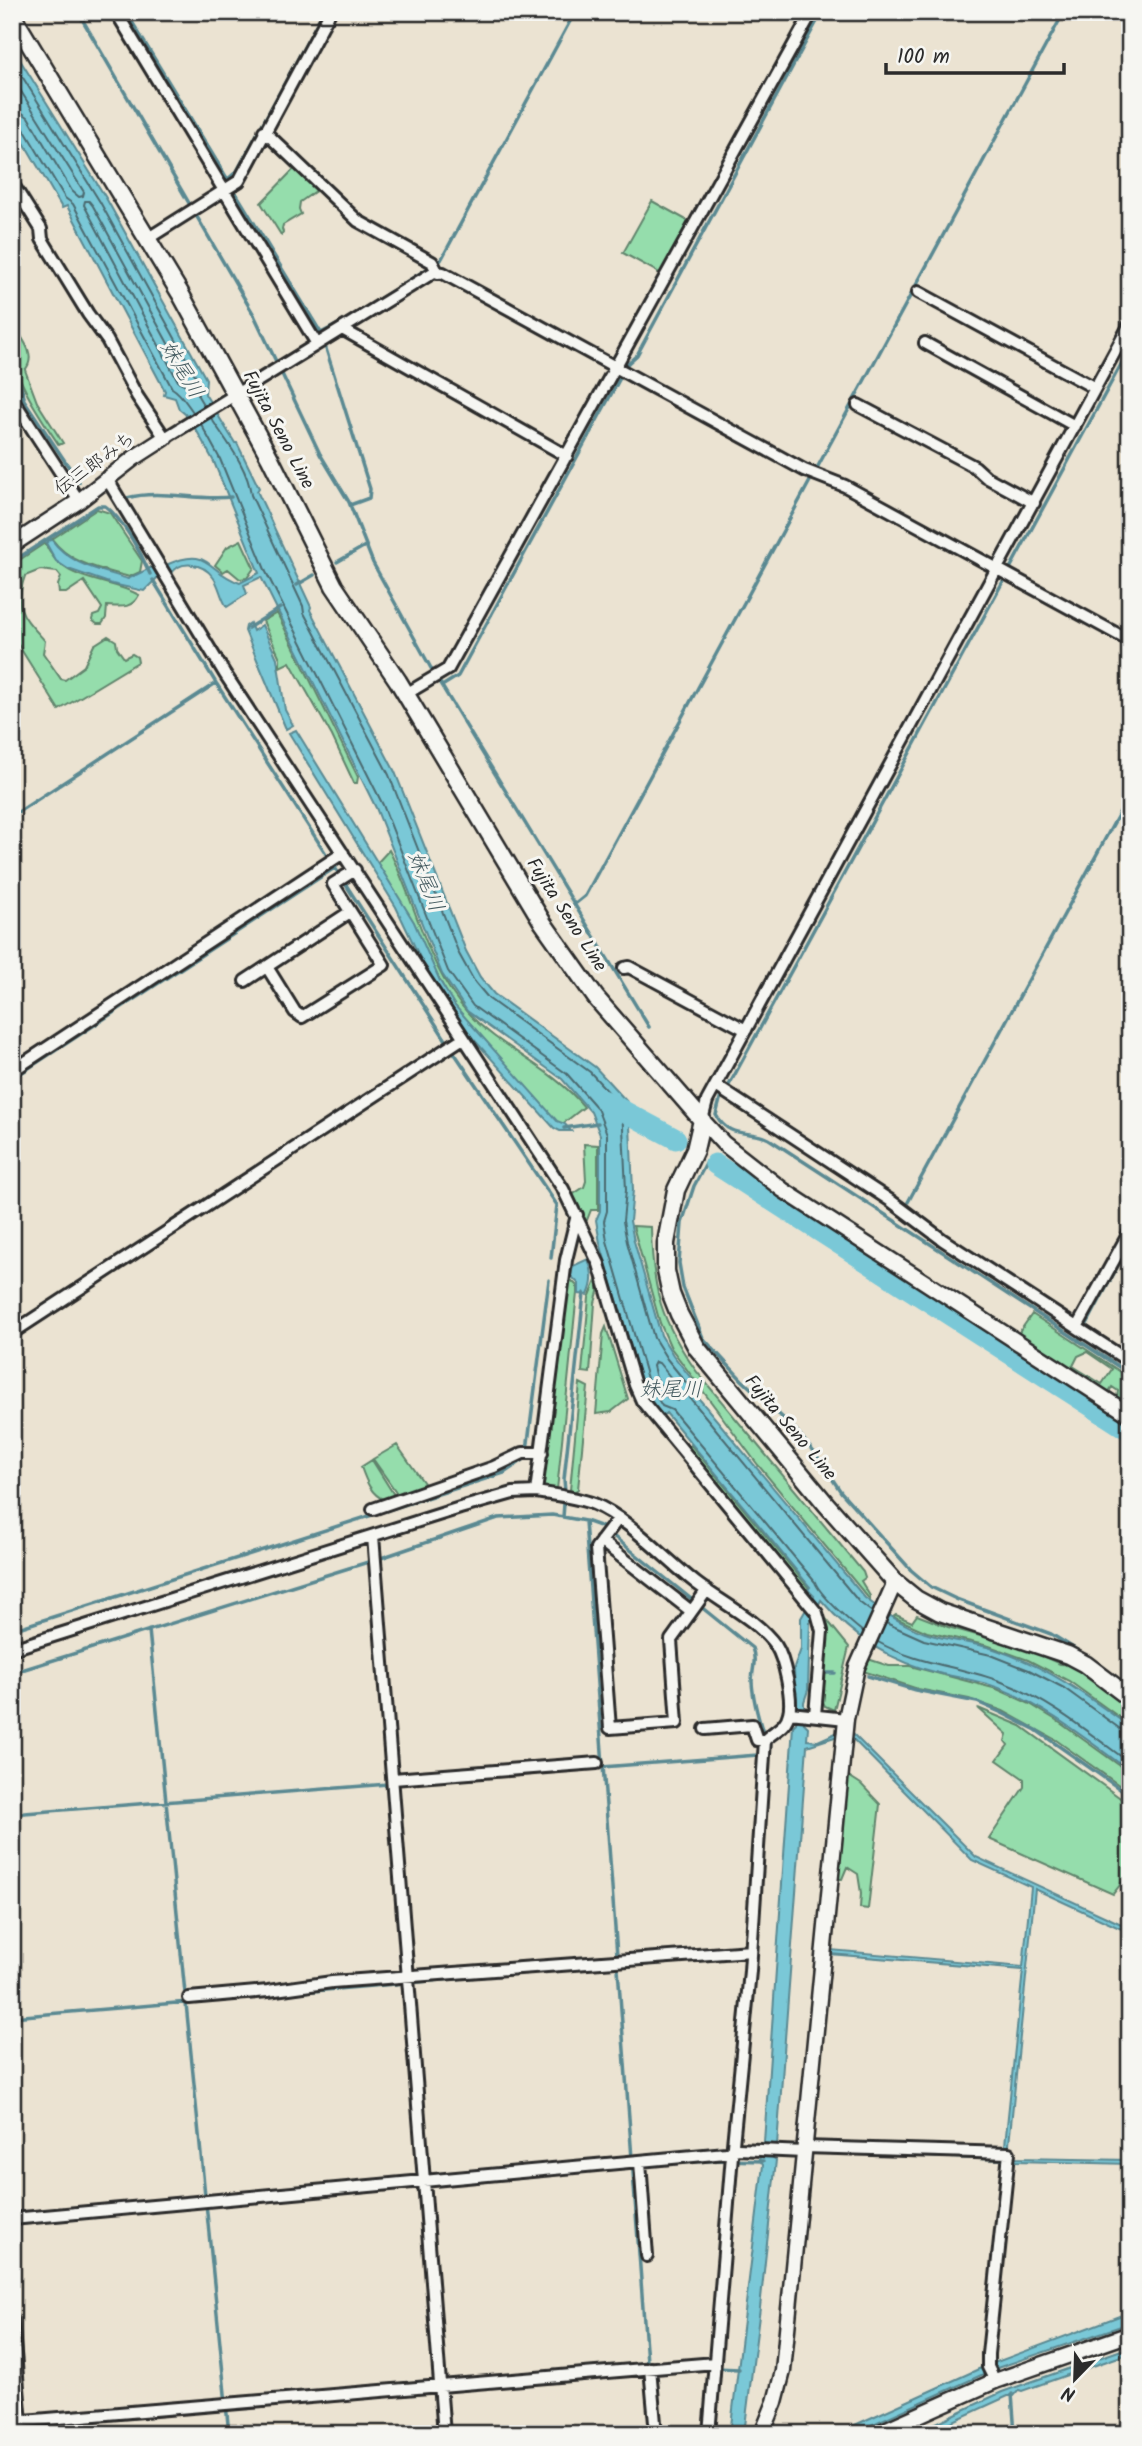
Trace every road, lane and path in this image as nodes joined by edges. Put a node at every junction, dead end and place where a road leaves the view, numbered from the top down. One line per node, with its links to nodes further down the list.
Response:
1 (116, 12): 7 (street)
2 (330, 12): 5 (street)
3 (812, 12): 15 (street)
4 (12, 15): 8 (main road, Fujita Seno Line)
5 (264, 131): 7 (street); 9 (street)
6 (12, 183): 21 (street)
7 (230, 187): 8 (street); 13 (street)
8 (147, 239): 17 (main road, Fujita Seno Line)
9 (435, 267): 12 (street); 15 (street)
10 (918, 292): 16 (street)
11 (1130, 324): 16 (street)
12 (342, 329): 13 (street); 22 (street)
13 (322, 341): 17 (street)
14 (925, 343): 20 (street)
15 (615, 366): 22 (street); 27 (street)
16 (1095, 388): 20 (street)
17 (236, 395): 21 (street); 29 (main road, Fujita Seno Line)
18 (12, 398): 24 (street)
19 (858, 405): 25 (street)
20 (1074, 426): 25 (street)
21 (165, 438): 23 (street, 伝三郎みち)
22 (566, 456): 29 (street)
23 (107, 479): 24 (street, 伝三郎みち); 30 (street)
24 (79, 501): 26 (street, 伝三郎みち)
25 (1034, 503): 27 (street)
26 (12, 545)
27 (1004, 573): 28 (street); 36 (street)
28 (1130, 641)
29 (406, 694): 40 (main road, Fujita Seno Line)
30 (336, 858): 31 (street); 38 (street)
31 (347, 876): 32 (street); 37 (street)
32 (350, 912): 33 (street); 33 (street)
33 (267, 967): 35 (street)
34 (624, 968): 36 (street)
35 (245, 981)
36 (746, 1030): 39 (street)
37 (455, 1043): 41 (street); 44 (street)
38 (12, 1071)
39 (716, 1086): 40 (street); 43 (street)
40 (702, 1120): 46 (street); 53 (main road, Fujita Seno Line)
41 (577, 1215): 47 (street); 58 (street)
42 (1130, 1231): 43 (street)
43 (1081, 1329): 45 (street)
44 (12, 1333)
45 (1130, 1362)
46 (1130, 1415)
47 (532, 1453): 48 (street); 49 (street)
48 (536, 1492): 50 (street); 51 (street)
49 (373, 1509)
50 (615, 1523): 52 (street); 54 (street)
51 (373, 1536): 56 (street); 63 (street)
52 (602, 1540): 55 (street); 55 (street)
53 (895, 1582): 57 (main road, Fujita Seno Line); 59 (street)
54 (704, 1594): 55 (street); 58 (street)
55 (692, 1610)
56 (12, 1650)
57 (1130, 1698)
58 (801, 1714): 59 (street); 61 (street)
59 (846, 1719): 67 (street)
60 (705, 1729): 61 (street)
61 (765, 1740): 64 (street)
62 (597, 1763): 63 (street)
63 (393, 1779): 65 (street)
64 (751, 1951): 65 (street); 68 (street)
65 (408, 1981): 66 (street); 70 (street)
66 (189, 1998)
67 (804, 2149): 68 (street); 77 (street); 83 (street)
68 (732, 2156): 69 (street); 75 (street)
69 (637, 2164): 70 (street); 72 (street)
70 (424, 2183): 71 (street); 78 (street)
71 (12, 2219)
72 (647, 2256)
73 (12, 2319): 79 (street)
74 (1130, 2334): 77 (street)
75 (715, 2367): 76 (street); 82 (street)
76 (650, 2371): 78 (street); 81 (street)
77 (991, 2373): 84 (street)
78 (441, 2389): 79 (street); 80 (street)
79 (20, 2426)
80 (444, 2434)
81 (656, 2434)
82 (709, 2434)
83 (762, 2434)
84 (876, 2434)

